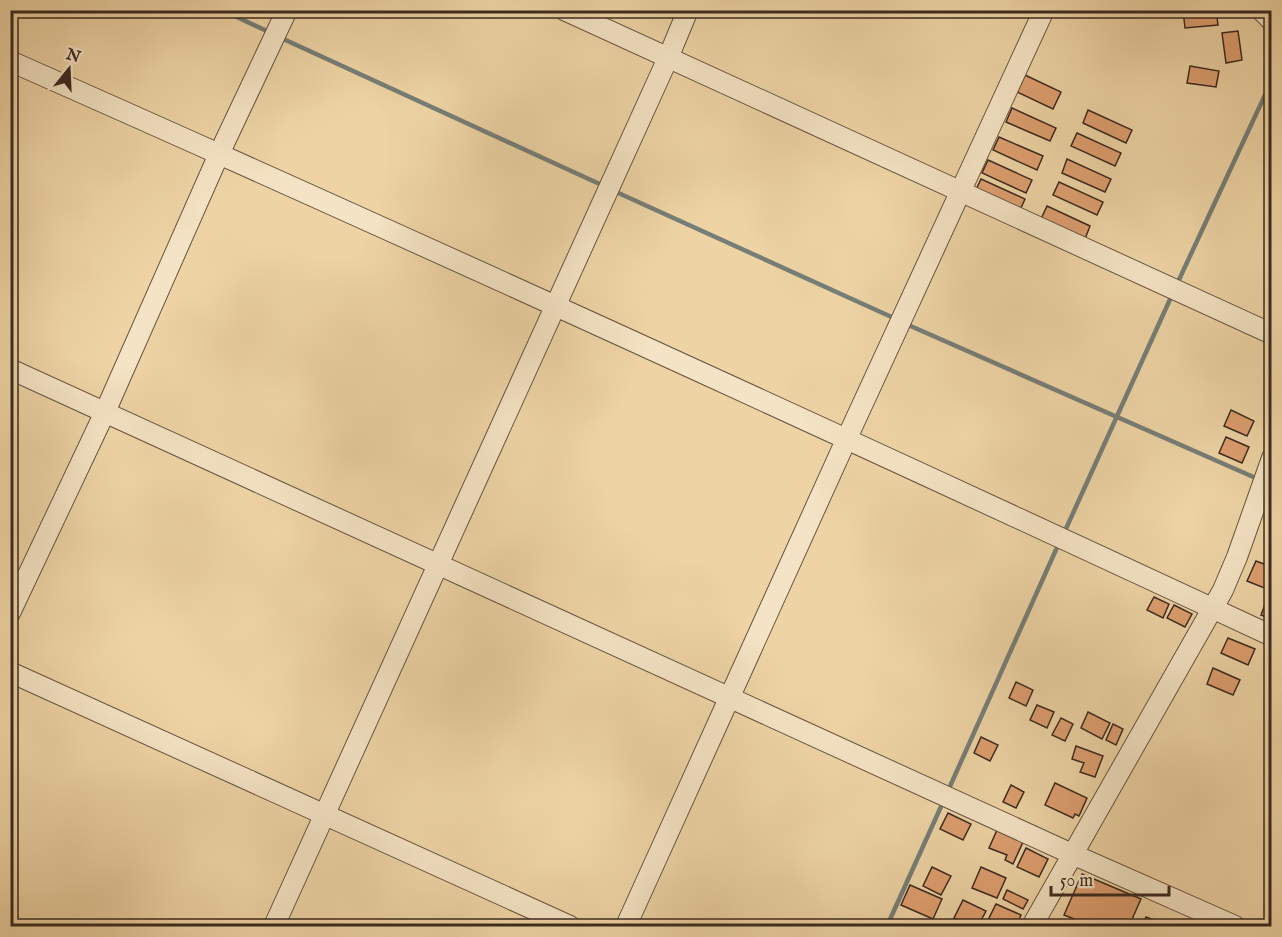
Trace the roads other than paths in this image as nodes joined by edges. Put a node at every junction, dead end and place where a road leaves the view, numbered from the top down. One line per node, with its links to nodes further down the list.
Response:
1 (287, 10): 9 (street)
2 (564, 10): 7 (street)
3 (688, 10): 7 (street)
4 (1044, 10): 10 (street)
5 (1261, 10): 6 (street)
6 (1272, 21)
7 (668, 58): 10 (street); 11 (street)
8 (10, 61): 9 (street)
9 (219, 154): 11 (street); 14 (street)
10 (961, 192): 12 (street); 15 (street)
11 (555, 304): 15 (street); 17 (street)
12 (1272, 334)
13 (10, 369): 14 (street)
14 (105, 412): 17 (street); 19 (street)
15 (847, 438): 18 (street); 22 (street)
16 (1272, 458): 18 (street)
17 (439, 564): 22 (street); 23 (street)
18 (1213, 609): 20 (street); 24 (street)
19 (10, 613)
20 (1272, 636)
21 (10, 672): 23 (street)
22 (730, 698): 24 (street); 27 (street)
23 (324, 814): 25 (street); 26 (street)
24 (1072, 854): 28 (street); 29 (street)
25 (274, 927)
26 (570, 927)
27 (626, 927)
28 (1032, 927)
29 (1235, 927)

